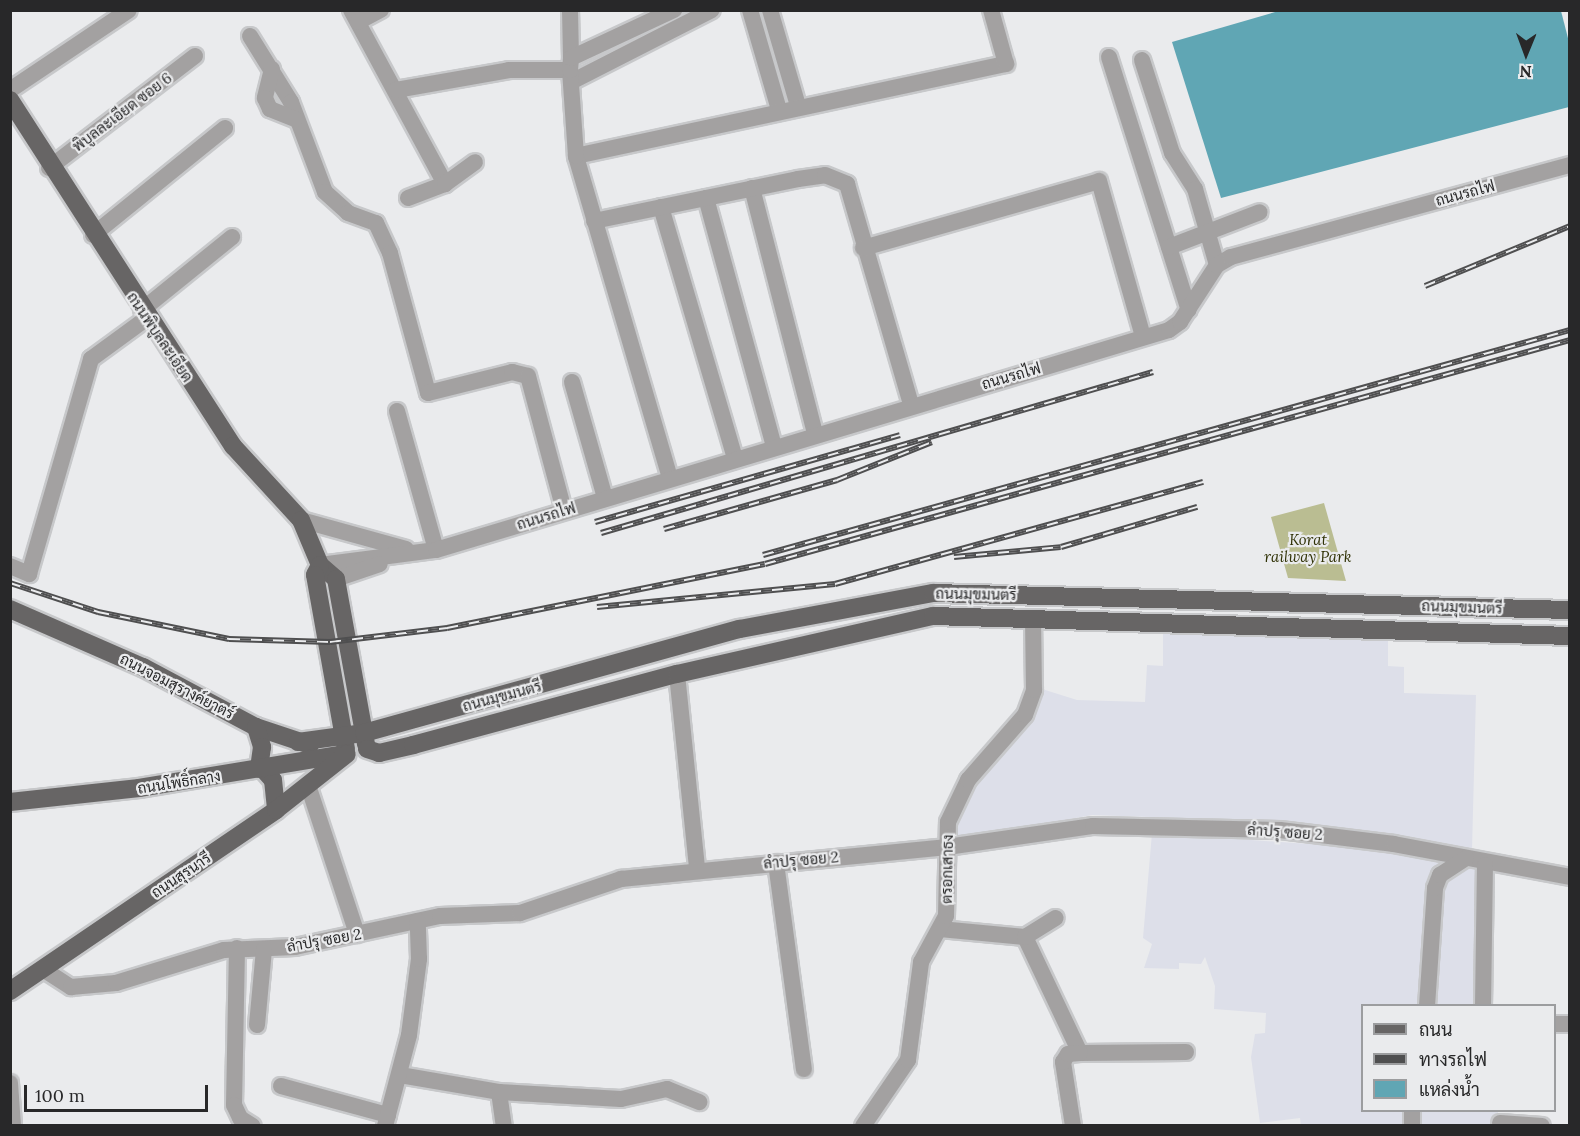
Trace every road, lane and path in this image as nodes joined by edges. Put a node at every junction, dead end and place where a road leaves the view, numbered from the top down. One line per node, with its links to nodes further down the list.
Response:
1 (129, 10): 15 (street)
2 (381, 10): 9 (street)
3 (570, 10): 14 (street)
4 (674, 10): 14 (street)
5 (712, 10): 14 (street)
6 (750, 10): 19 (street)
7 (770, 10): 18 (street)
8 (991, 10): 18 (street)
9 (354, 16): 16 (street)
10 (250, 36): 49 (street)
11 (195, 56): 24 (street, พิบูลละเอียด ซอย 6)
12 (1109, 57): 35 (street)
13 (1143, 60): 32 (street)
14 (570, 70): 16 (street); 21 (street)
15 (10, 90)
16 (396, 90): 25 (street)
17 (10, 100): 24 (main road, ถนนพิบูลละเอียด)
18 (798, 106): 19 (street)
19 (779, 110): 21 (street)
20 (225, 128): 33 (street)
21 (576, 156): 31 (street)
22 (475, 162): 25 (street)
23 (1569, 165): 37 (street, ถนนรถไฟ)
24 (49, 168): 33 (main road, ถนนพิบูลละเอียด)
25 (444, 184): 27 (street)
26 (752, 188): 28 (street); 36 (street); 44 (street)
27 (408, 198)
28 (706, 198): 29 (street); 45 (street)
29 (661, 207): 31 (street); 46 (street)
30 (1260, 212): 32 (street)
31 (594, 221): 47 (street)
32 (1206, 230): 35 (street); 37 (street)
33 (93, 235): 39 (main road, ถนนพิบูลละเอียด)
34 (232, 237): 39 (street)
35 (1169, 247): 38 (street)
36 (863, 248): 40 (street); 42 (street)
37 (1217, 265): 38 (street, ถนนรถไฟ)
38 (1189, 310): 40 (street, ถนนรถไฟ)
39 (144, 314): 50 (main road, ถนนพิบูลละเอียด); 53 (street)
40 (1143, 337): 42 (street, ถนนรถไฟ)
41 (572, 382): 48 (street)
42 (911, 405): 44 (street, ถนนรถไฟ)
43 (397, 411): 51 (street)
44 (815, 434): 45 (street, ถนนรถไฟ)
45 (774, 447): 46 (street, ถนนรถไฟ)
46 (735, 459): 47 (street, ถนนรถไฟ)
47 (670, 478): 48 (street, ถนนรถไฟ)
48 (605, 498): 49 (street, ถนนรถไฟ)
49 (564, 510): 51 (street, ถนนรถไฟ)
50 (301, 520): 51 (street); 52 (main road, ถนนพิบูลละเอียด)
51 (430, 551): 52 (street, ถนนรถไฟ); 54 (street, ถนนรถไฟ)
52 (320, 565): 54 (main road, ถนนพิบูลละเอียด); 65 (main road, ถนนพิบูลละเอียด)
53 (10, 566)
54 (336, 579): 64 (main road)
55 (1025, 595): 57 (main road, ถนนมุขมนตรี); 58 (main road); 59 (main road, ถนนมุขมนตรี)
56 (10, 609): 63 (main road, ถนนจอมสุรางค์ยาตร์)
57 (1569, 610)
58 (1034, 618): 60 (main road, ถนนมุขมนตรี); 61 (main road, ถนนมุขมนตรี); 70 (street, ตรอกเสาธง)
59 (740, 629): 61 (main road); 64 (main road, ถนนมุขมนตรี)
60 (1569, 636)
61 (746, 658): 62 (main road, ถนนมุขมนตรี)
62 (677, 674): 64 (main road, ถนนมุขมนตรี); 74 (street)
63 (256, 727): 65 (main road, ถนนจอมสุรางค์ยาตร์); 66 (main road)
64 (365, 741): 65 (main road, ถนนโพธิ์กลาง)
65 (346, 745): 66 (main road, ถนนโพธิ์กลาง); 67 (main road, ถนนสุรนารี)
66 (261, 769): 68 (main road, ถนนโพธิ์กลาง); 69 (main road)
67 (308, 785): 69 (main road, ถนนสุรนารี); 79 (street)
68 (10, 802)
69 (276, 810): 83 (main road, ถนนสุรนารี)
70 (948, 847): 71 (street, ลำปรุ ซอย 2); 72 (street, ลำปรุ ซอย 2); 78 (street, ตรอกเสาธง)
71 (1466, 858): 73 (street, ลำปรุ ซอย 2); 85 (street)
72 (776, 863): 74 (street, ลำปรุ ซอย 2); 90 (street)
73 (1485, 865): 75 (street, ลำปรุ ซอย 2); 86 (street)
74 (697, 869): 77 (street, ลำปรุ ซอย 2)
75 (1569, 878)
76 (1056, 918): 80 (street)
77 (418, 921): 79 (street, ลำปรุ ซอย 2); 91 (street)
78 (940, 929): 80 (street); 101 (street, ตรอกเสาธง)
79 (357, 934): 82 (street, ลำปรุ ซอย 2)
80 (1025, 937): 89 (street)
81 (237, 948): 82 (street, ลำปรุ ซอย 2); 83 (street, ลำปรุ ซอย 2); 99 (street)
82 (264, 949): 87 (street)
83 (46, 970): 84 (main road, ถนนสุรนารี)
84 (10, 991)
85 (1427, 1004)
86 (1483, 1004)
87 (257, 1025)
88 (1186, 1052): 89 (street)
89 (1080, 1053): 102 (street)
90 (804, 1069)
91 (400, 1075): 94 (street); 96 (street)
92 (10, 1083): 98 (street)
93 (281, 1086): 96 (street)
94 (499, 1092): 95 (street); 100 (street)
95 (700, 1102)
96 (386, 1120)
97 (1500, 1123): 103 (street)
98 (13, 1125)
99 (253, 1125)
100 (504, 1125)
101 (863, 1125)
102 (1073, 1125)
103 (1542, 1125)

